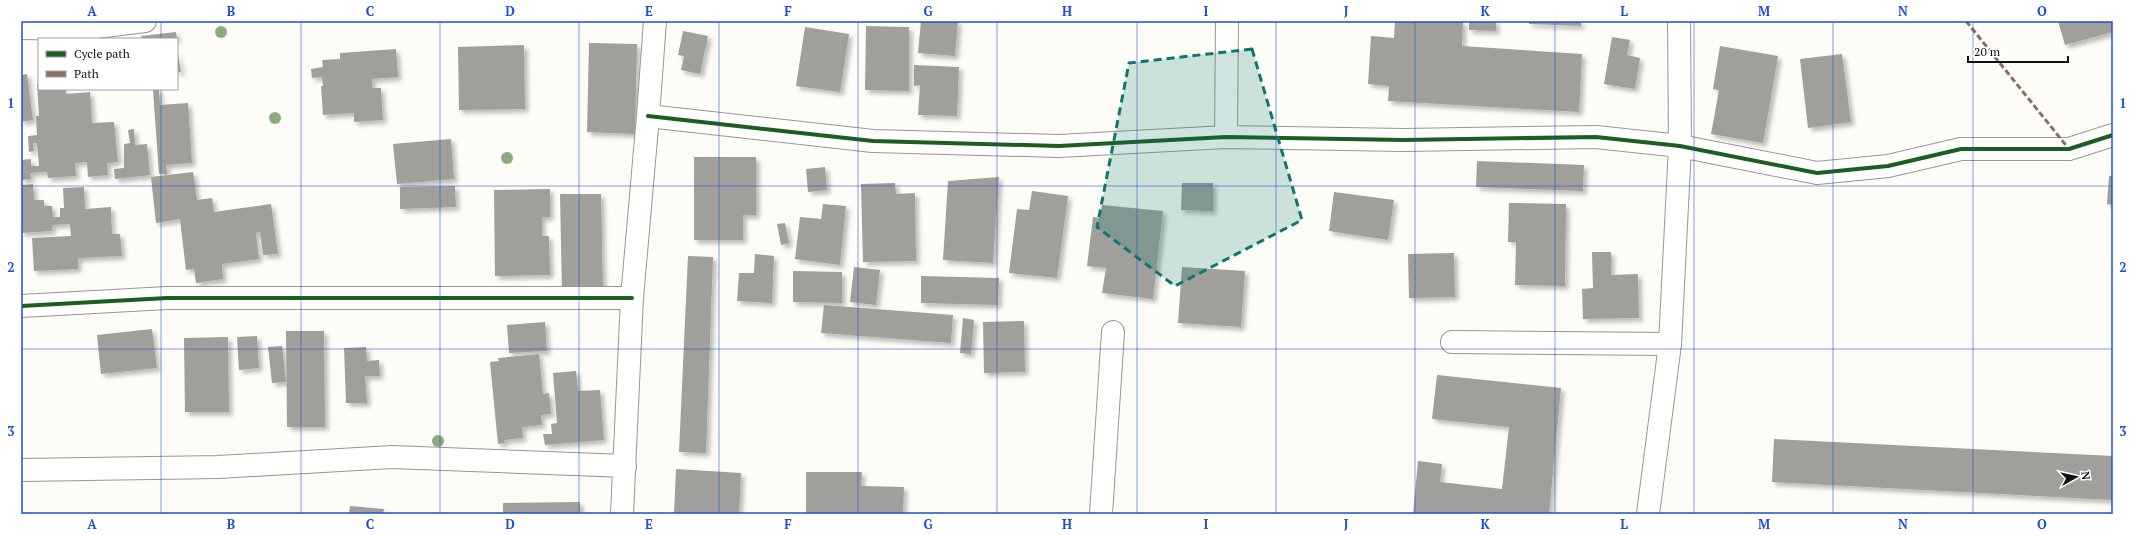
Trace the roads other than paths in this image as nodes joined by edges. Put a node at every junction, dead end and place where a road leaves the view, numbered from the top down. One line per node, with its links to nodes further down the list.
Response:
1 (145, 21): 5 (street)
2 (654, 21): 6 (street)
3 (1227, 21): 8 (street)
4 (1679, 21): 9 (street)
5 (21, 28)
6 (648, 116): 8 (street); 10 (street)
7 (2113, 135): 9 (street)
8 (1226, 137): 9 (street)
9 (1680, 146): 14 (street)
10 (632, 298): 11 (street); 15 (street)
11 (21, 306)
12 (1113, 332): 18 (street)
13 (1452, 342): 14 (street)
14 (1670, 344): 19 (street)
15 (625, 466): 16 (street); 17 (street)
16 (21, 470)
17 (622, 514)
18 (1101, 514)
19 (1648, 514)

